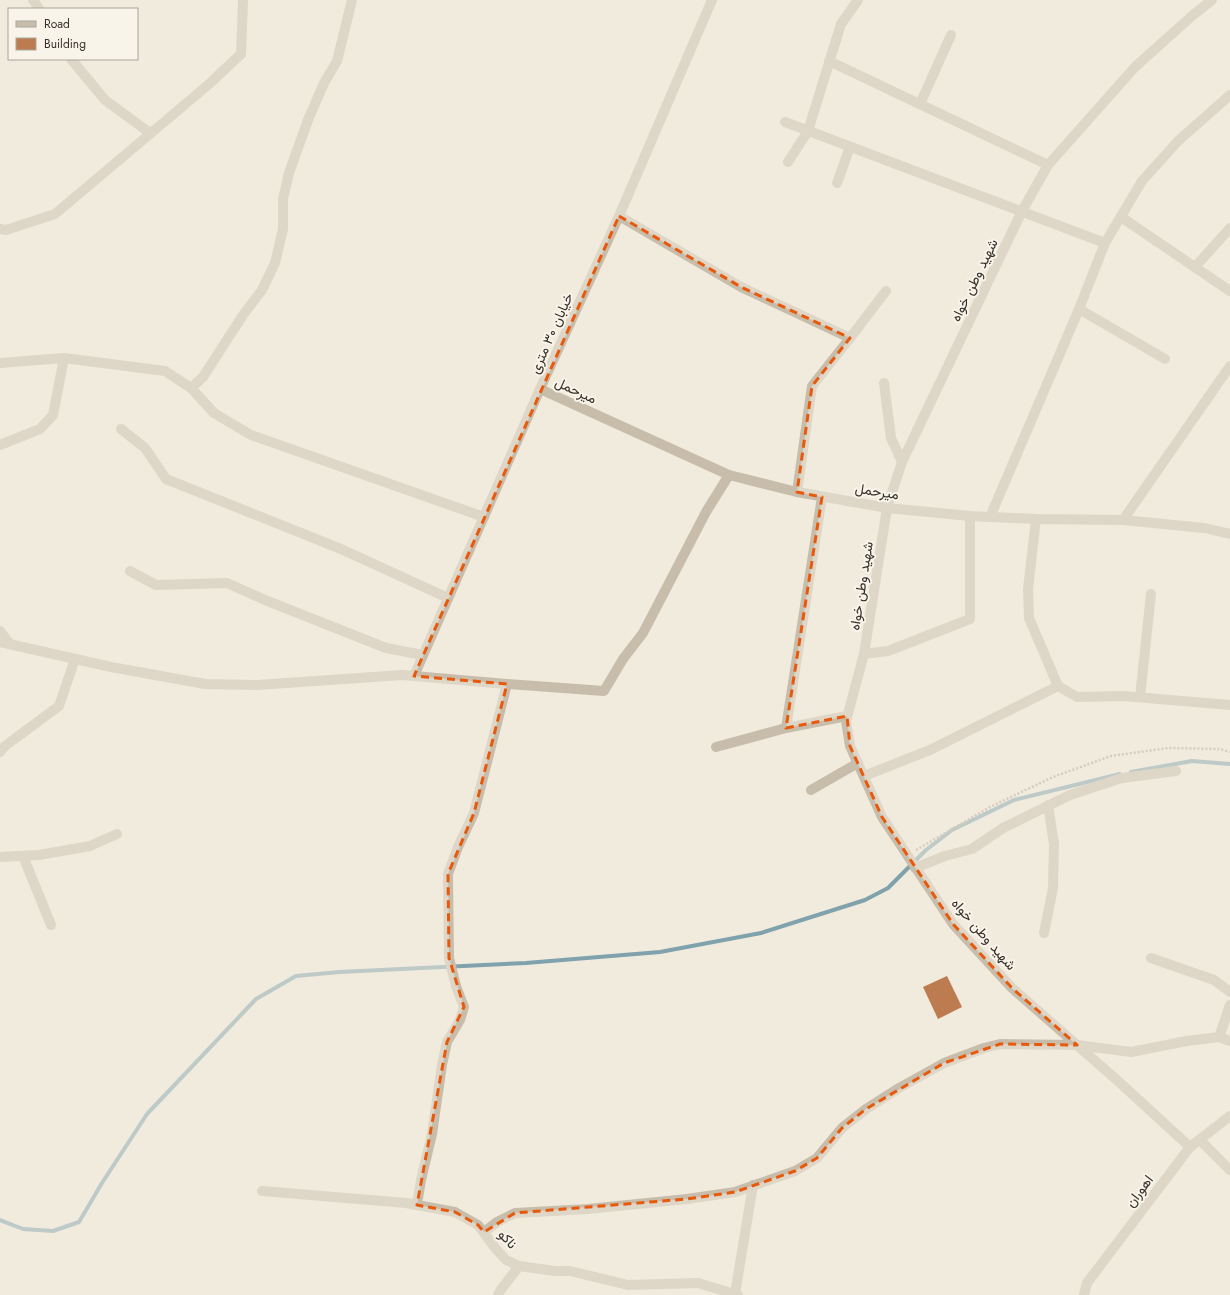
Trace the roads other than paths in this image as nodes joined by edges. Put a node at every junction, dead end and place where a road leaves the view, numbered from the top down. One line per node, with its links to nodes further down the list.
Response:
1 (243, 0): 13 (street)
2 (352, 0): 34 (street)
3 (712, 0): 19 (street, خیابان ۳۰ متری)
4 (858, 0): 8 (street)
5 (1212, 0): 16 (street, شهید وطن خواه)
6 (951, 35): 10 (street)
7 (72, 60): 13 (street)
8 (829, 61): 10 (street); 12 (street)
9 (1230, 95): 20 (street)
10 (920, 104): 16 (street)
11 (785, 122): 12 (street)
12 (808, 130): 14 (street); 15 (street)
13 (150, 133): 22 (street)
14 (850, 147): 17 (street); 18 (street)
15 (788, 162)
16 (1048, 165): 18 (street, شهید وطن خواه)
17 (837, 183)
18 (1022, 212): 23 (street); 38 (street, شهید وطن خواه)
19 (619, 216): 28 (street); 35 (street, خیابان ۳۰ متری)
20 (1121, 217): 23 (street); 24 (street)
21 (1230, 228): 24 (street)
22 (0, 229)
23 (1105, 243): 27 (street)
24 (1195, 267): 26 (street)
25 (886, 291): 28 (street)
26 (1230, 291)
27 (1079, 310): 30 (street); 45 (street)
28 (850, 338): 40 (street)
29 (64, 358): 31 (street); 34 (street); 37 (street)
30 (1165, 359)
31 (0, 363)
32 (1230, 366): 47 (street)
33 (884, 383): 38 (street)
34 (191, 388): 44 (street)
35 (540, 389): 39 (street, میرحمل); 44 (street, خیابان ۳۰ متری)
36 (121, 429): 51 (street)
37 (0, 445)
38 (902, 462): 42 (street, شهید وطن خواه)
39 (729, 475): 40 (street, میرحمل); 58 (street)
40 (797, 492): 41 (street, میرحمل)
41 (822, 497): 42 (street, میرحمل); 63 (street)
42 (887, 508): 43 (street, میرحمل); 54 (street, شهید وطن خواه)
43 (970, 516): 45 (street, میرحمل); 54 (street)
44 (484, 517): 51 (street, خیابان ۳۰ متری)
45 (990, 517): 46 (street, میرحمل)
46 (1036, 519): 47 (street, میرحمل); 59 (street)
47 (1123, 520): 48 (street, میرحمل)
48 (1230, 534)
49 (130, 571): 55 (street)
50 (1150, 594): 60 (street)
51 (448, 598): 55 (street, خیابان ۳۰ متری)
52 (0, 631): 53 (street)
53 (4, 642): 56 (street)
54 (864, 654): 62 (street, شهید وطن خواه)
55 (423, 655): 57 (street, خیابان ۳۰ متری)
56 (75, 659): 57 (street); 65 (street)
57 (414, 676): 58 (street)
58 (507, 684): 89 (street)
59 (1058, 686): 60 (street); 68 (street)
60 (1140, 697): 61 (street)
61 (1230, 705)
62 (847, 716): 63 (street); 66 (street, شهید وطن خواه)
63 (786, 728): 64 (street)
64 (716, 747)
65 (0, 752)
66 (858, 763): 68 (street, شهید وطن خواه); 69 (street)
67 (1176, 771): 70 (street)
68 (864, 776): 74 (street, شهید وطن خواه)
69 (811, 790)
70 (1048, 806): 74 (street); 76 (street)
71 (118, 834): 72 (street)
72 (24, 856): 73 (street); 75 (street)
73 (0, 857)
74 (915, 868): 82 (street, شهید وطن خواه)
75 (51, 925)
76 (1044, 933)
77 (1151, 958): 78 (street)
78 (1230, 992)
79 (1230, 1005): 80 (street)
80 (1219, 1037): 81 (street); 82 (street)
81 (1230, 1041)
82 (1077, 1045): 85 (street, شهید وطن خواه); 87 (street)
83 (1230, 1116): 84 (street, اهوران)
84 (1200, 1140): 85 (street, اهوران); 86 (street)
85 (1190, 1147): 94 (street, اهوران)
86 (1230, 1170)
87 (752, 1185): 90 (street); 92 (street)
88 (262, 1191): 89 (street, ناکو)
89 (417, 1205): 90 (street, ناکو)
90 (484, 1232): 91 (street, ناکو)
91 (519, 1266): 92 (street, ناکو); 93 (street)
92 (736, 1294)
93 (498, 1295)
94 (1084, 1295)

